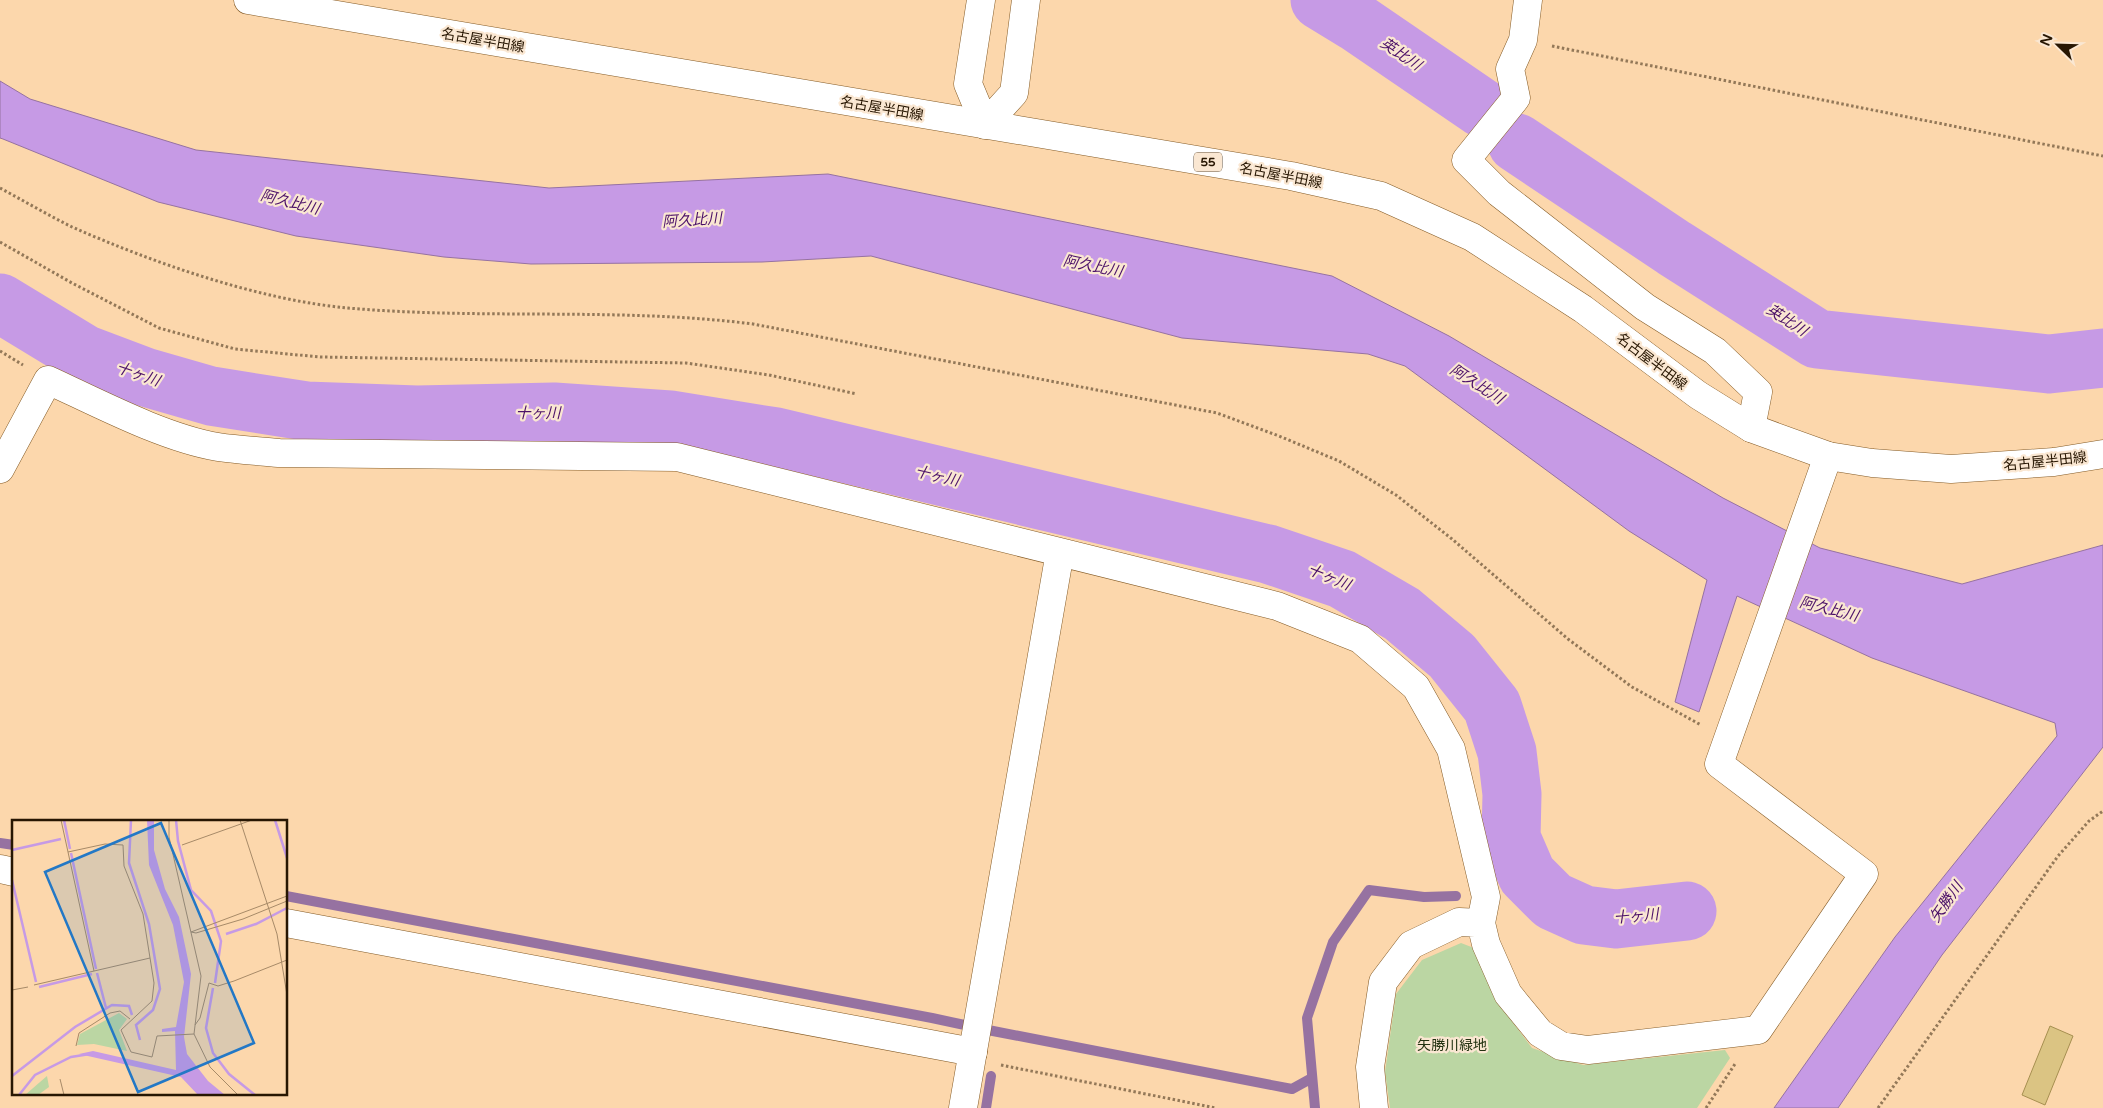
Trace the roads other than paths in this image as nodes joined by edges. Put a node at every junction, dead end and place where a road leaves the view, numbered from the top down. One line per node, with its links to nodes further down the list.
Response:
1 (248, 0): 5 (street, 名古屋半田線 / 55)
2 (981, 0): 5 (street)
3 (1026, 0): 5 (street)
4 (1528, 0): 6 (street)
5 (985, 125): 6 (street, 名古屋半田線 / 55)
6 (1752, 428): 8 (street, 名古屋半田線 / 55)
7 (2103, 454): 8 (street, 名古屋半田線 / 55)
8 (1828, 456): 12 (street)
9 (0, 469): 10 (street)
10 (1060, 552): 12 (street); 13 (street)
11 (288, 923): 13 (street)
12 (1482, 923): 15 (street)
13 (972, 1056): 14 (street)
14 (963, 1108)
15 (1374, 1108)

